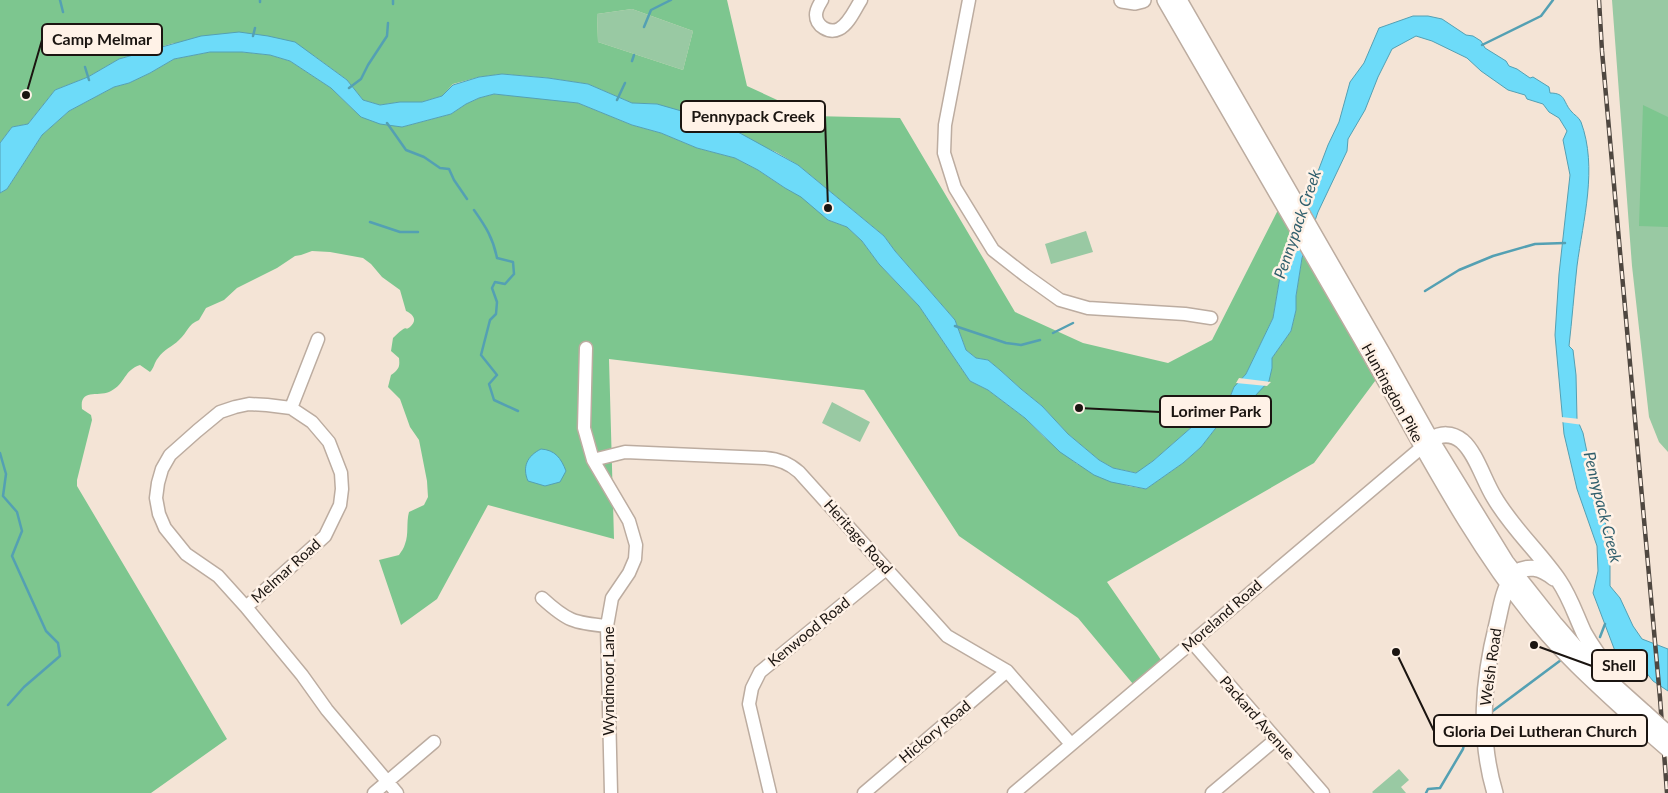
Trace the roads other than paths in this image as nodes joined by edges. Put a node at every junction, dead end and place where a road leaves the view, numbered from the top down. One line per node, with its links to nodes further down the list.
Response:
1 (822, 0): 2 (street)
2 (861, 0)
3 (969, 0): 8 (street)
4 (1122, 0): 5 (main road)
5 (1143, 0)
6 (1165, 0): 11 (main road, Huntingdon Pike)
7 (1179, 0): 11 (main road, Huntingdon Pike)
8 (1211, 318)
9 (318, 339): 12 (street)
10 (586, 348): 14 (street, Wyndmoor Lane)
11 (1392, 381): 13 (main road, Huntingdon Pike)
12 (291, 408): 19 (street, Melmar Road); 19 (street, Melmar Road)
13 (1426, 444): 16 (main road, Huntingdon Pike); 17 (main road); 21 (street, Moreland Road)
14 (593, 460): 15 (street, Heritage Road); 20 (street, Wyndmoor Lane)
15 (886, 569): 22 (street, Heritage Road); 33 (street, Kenwood Road)
16 (1511, 578): 17 (main road); 23 (main road, Huntingdon Pike); 28 (main road, Huntingdon Pike, bridge); 38 (main road, Welsh Road)
17 (1559, 582): 23 (main road)
18 (542, 598): 20 (street)
19 (246, 607): 29 (street, Melmar Road)
20 (607, 626): 32 (street, Wyndmoor Lane)
21 (1192, 642): 25 (street, Packard Avenue); 27 (street, Moreland Road)
22 (1007, 671): 27 (street, Heritage Road); 34 (street, Hickory Road)
23 (1630, 699): 24 (main road, Huntingdon Pike, bridge)
24 (1668, 734)
25 (1275, 740): 36 (street); 37 (street, Packard Avenue)
26 (434, 742): 29 (street)
27 (1071, 744): 35 (street, Moreland Road)
28 (1668, 749)
29 (387, 781): 30 (street); 31 (street, Melmar Road)
30 (374, 793)
31 (397, 793)
32 (611, 793)
33 (770, 793)
34 (864, 793)
35 (1014, 793)
36 (1212, 793)
37 (1323, 793)
38 (1495, 793)

